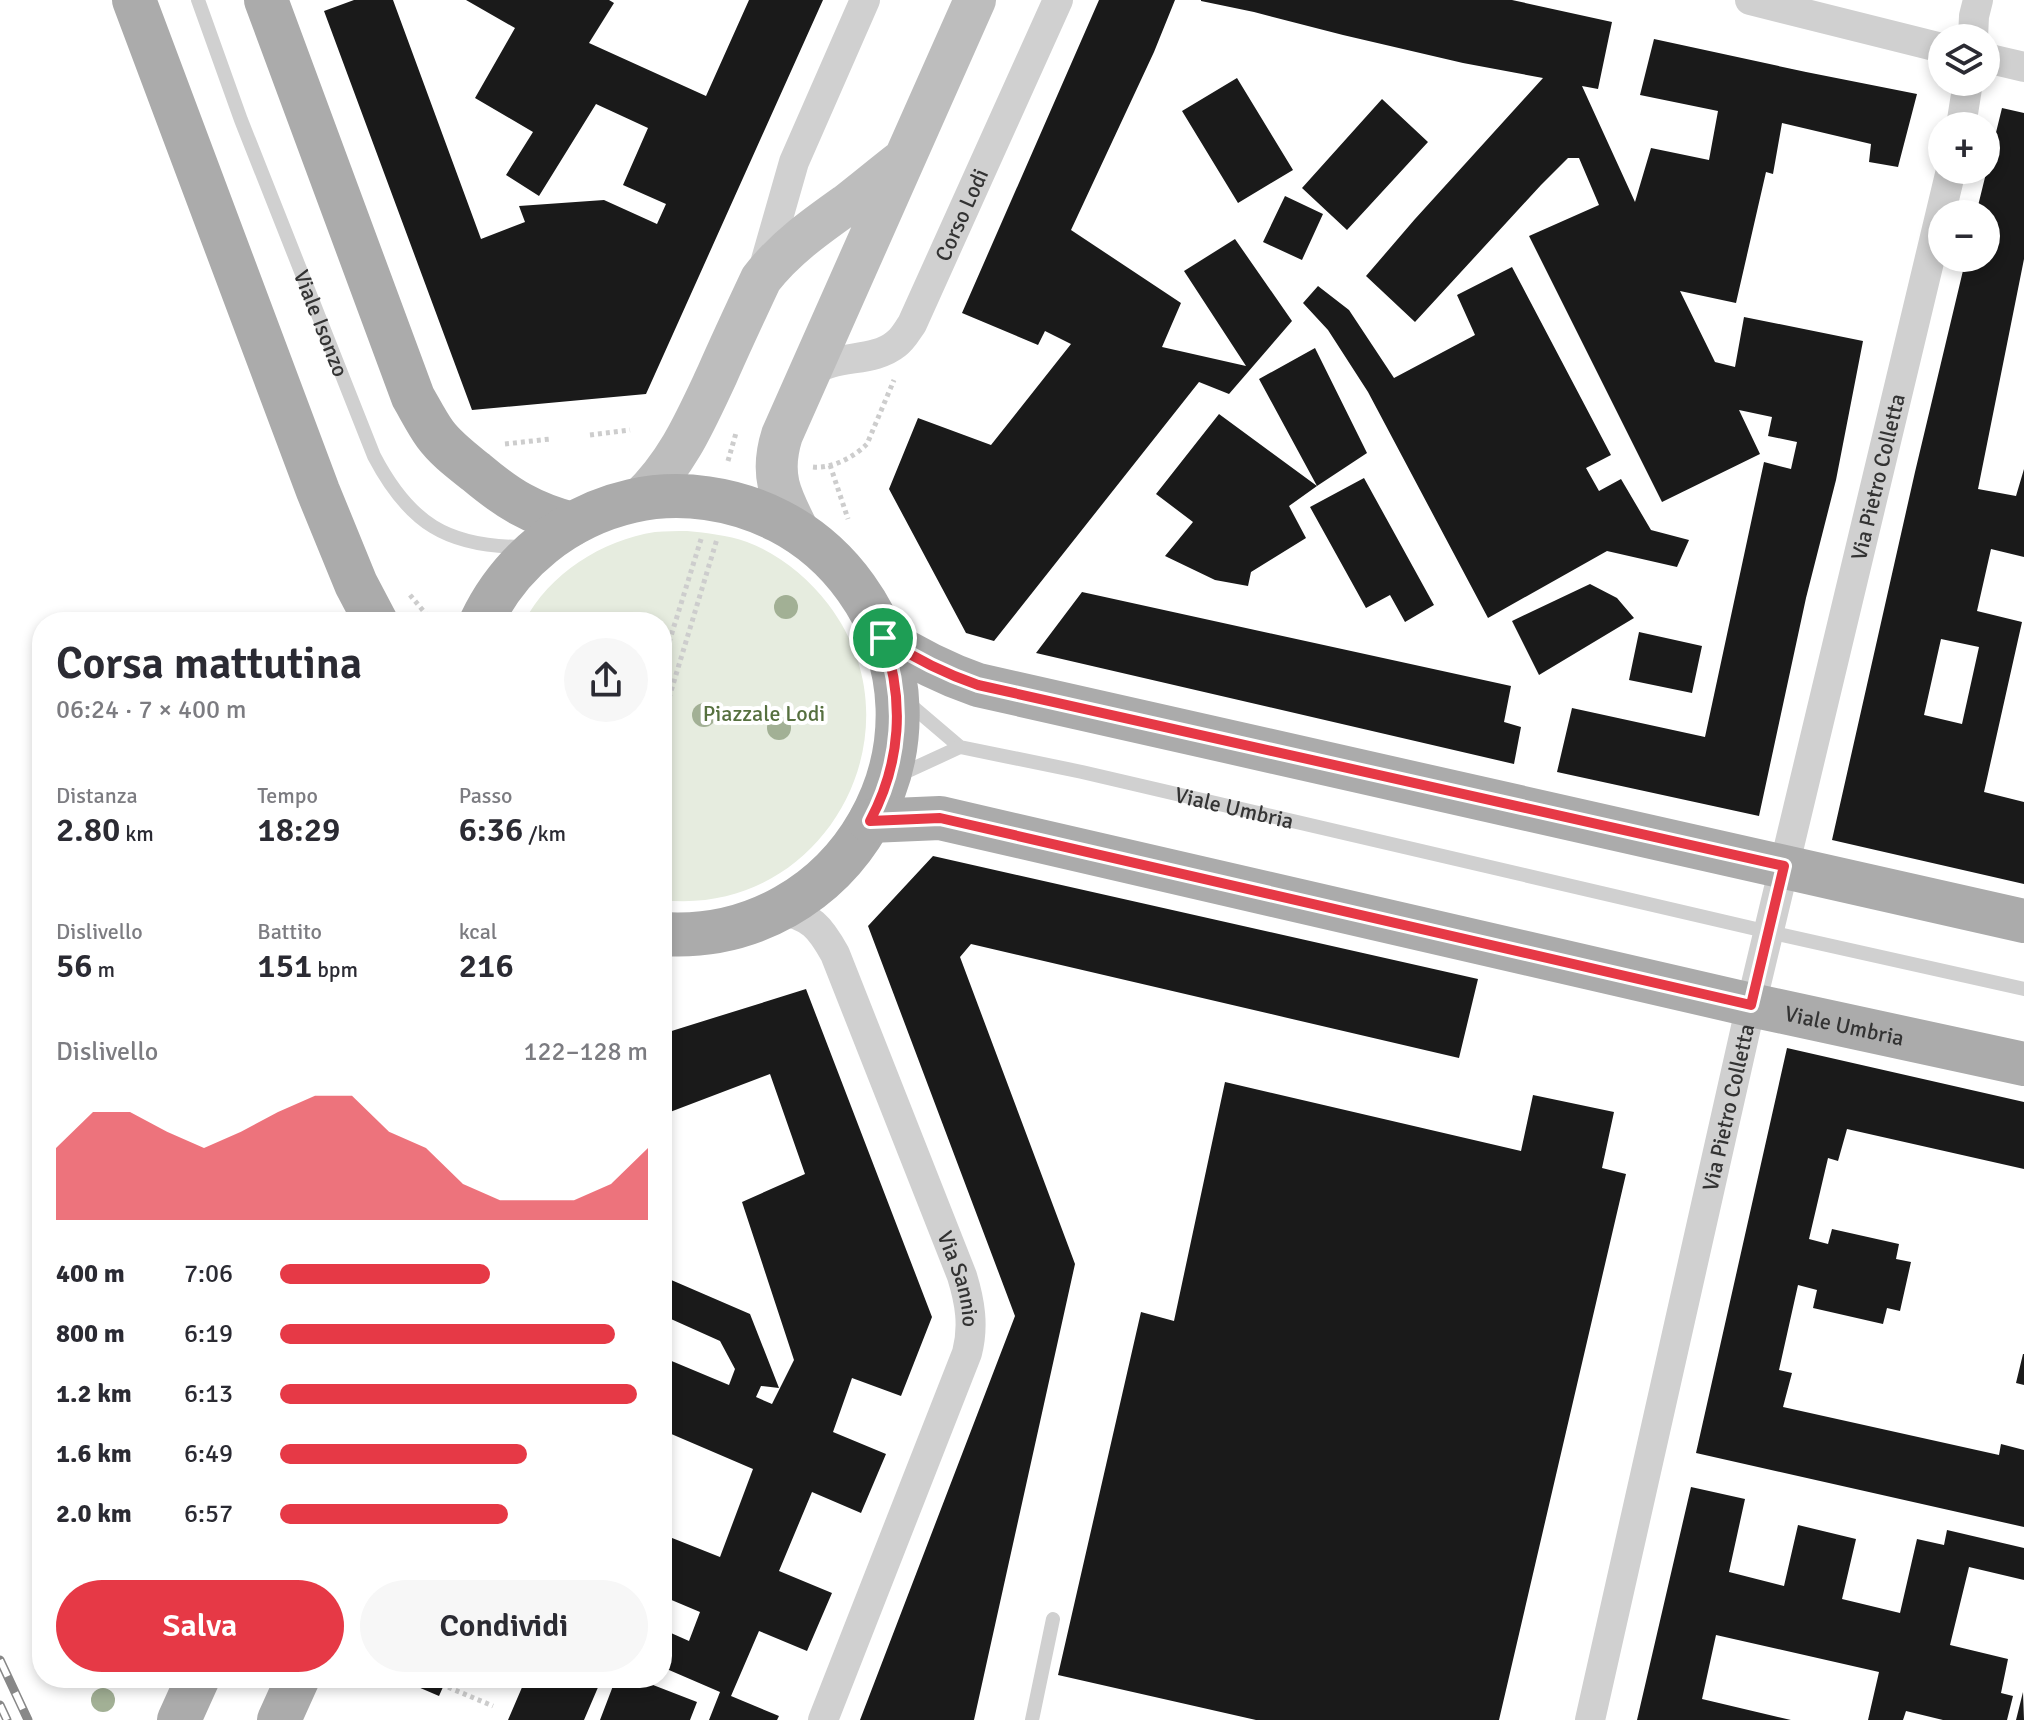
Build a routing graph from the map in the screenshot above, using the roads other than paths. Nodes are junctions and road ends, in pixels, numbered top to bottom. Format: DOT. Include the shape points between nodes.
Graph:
graph roads {
  1 [pos="134,0"];
  2 [pos="198,0"];
  3 [pos="266,0"];
  4 [pos="865,0"];
  5 [pos="975,0"];
  6 [pos="1058,0"];
  7 [pos="1750,0"];
  8 [pos="1978,0"];
  9 [pos="1822,8"];
  10 [pos="1974,24"];
  11 [pos="1928,43"];
  12 [pos="2000,61"];
  13 [pos="2024,67"];
  14 [pos="905,158"];
  15 [pos="1948,184"];
  16 [pos="761,279"];
  17 [pos="811,372"];
  18 [pos="639,500"];
  19 [pos="800,534"];
  20 [pos="556,535"];
  21 [pos="371,612"];
  22 [pos="487,612"];
  23 [pos="883,638"];
  24 [pos="896,692"];
  25 [pos="960,747"];
  26 [pos="888,780"];
  27 [pos="870,821"];
  28 [pos="1784,866"];
  29 [pos="780,910"];
  30 [pos="2024,921"];
  31 [pos="1769,932"];
  32 [pos="672,935"];
  33 [pos="2024,989"];
  34 [pos="1751,1005"];
  35 [pos="2024,1064"];
  36 [pos="1053,1619"];
  37 [pos="193,1688"];
  38 [pos="293,1688"];
  39 [pos="179,1720"];
  40 [pos="279,1720"];
  41 [pos="823,1720"];
  42 [pos="1032,1720"];
  43 [pos="1590,1720"];
  1 -- 21 [label="main road" via="318,491"];
  2 -- 20 [label="lane, Viale Isonzo" via="385,476 425,523 451,536 509,547"];
  3 -- 20 [label="main road" via="413,397 435,434 456,456 508,498 550,518"];
  4 -- 16 [label="street" via="794,162"];
  5 -- 14 [label="main road"];
  6 -- 17 [label="street, Corso Lodi" via="912,324 895,345"];
  7 -- 9 [label="street"];
  8 -- 10 [label="street"];
  9 -- 11 [label="street"];
  12 -- 13 [label="street"];
  14 -- 16 [label="main road" via="810,231"];
  14 -- 17 [label="main road"];
  15 -- 28 [label="street, Via Pietro Colletta"];
  16 -- 18 [label="main road" via="690,433 673,462"];
  17 -- 19 [label="main road" via="782,435 776,462 778,489"];
  18 -- 19 [label="main road" via="677,496 722,501 762,513"];
  18 -- 20 [label="main road" via="609,508"];
  19 -- 23 [label="main road" via="850,579"];
  20 -- 22 [label="main road" via="511,575"];
  23 -- 24 [label="main road"];
  23 -- 28 [label="main road" via="945,674 978,685"];
  24 -- 25 [label="lane, Viale Umbria"];
  24 -- 26 [label="main road" via="897,731"];
  25 -- 26 [label="lane"];
  25 -- 31 [label="lane, Viale Umbria"];
  26 -- 27 [label="main road"];
  27 -- 29 [label="main road" via="834,870"];
  27 -- 34 [label="main road, Viale Umbria" via="940,818"];
  28 -- 30 [label="main road"];
  28 -- 31 [label="street, Via Pietro Colletta"];
  29 -- 32 [label="main road" via="744,925"];
  29 -- 41 [label="street, Via Sannio" via="815,924 835,954 962,1276 971,1315 967,1353"];
  31 -- 33 [label="lane, Viale Umbria"];
  31 -- 34 [label="street, Via Pietro Colletta"];
  34 -- 35 [label="main road, Viale Umbria"];
  34 -- 43 [label="street, Via Pietro Colletta"];
  36 -- 42 [label="lane"];
  37 -- 39 [label="main road"];
  38 -- 40 [label="main road"];
}
